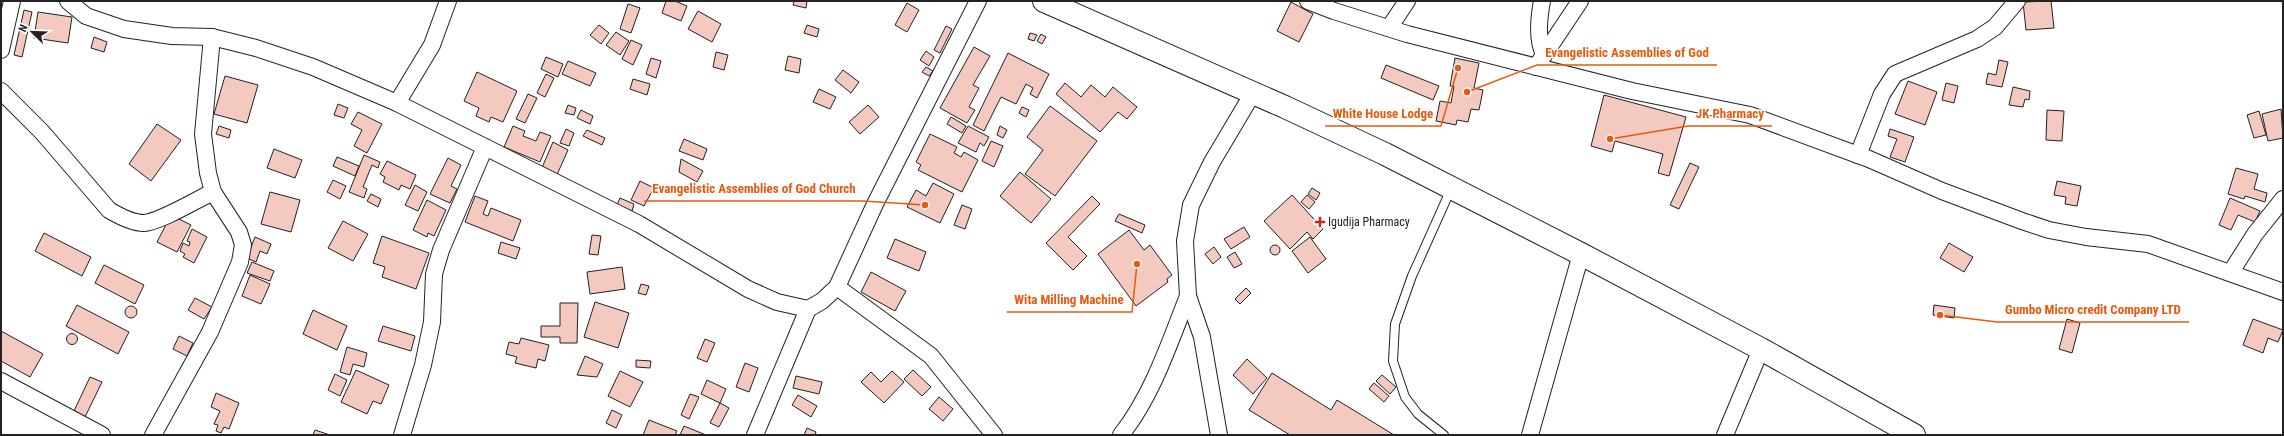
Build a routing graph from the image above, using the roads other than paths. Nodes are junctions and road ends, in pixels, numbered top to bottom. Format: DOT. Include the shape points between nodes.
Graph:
graph roads {
  1 [pos="12,1"];
  2 [pos="68,1"];
  3 [pos="448,1"];
  4 [pos="978,1"];
  5 [pos="1044,1"];
  6 [pos="1308,1"];
  7 [pos="1407,1"];
  8 [pos="1542,1"];
  9 [pos="1580,1"];
  10 [pos="2017,1"];
  11 [pos="1388,28"];
  12 [pos="212,38"];
  13 [pos="1,50"];
  14 [pos="1540,60"];
  15 [pos="1,91"];
  16 [pos="1253,93"];
  17 [pos="397,103"];
  18 [pos="485,147"];
  19 [pos="1858,155"];
  20 [pos="1452,188"];
  21 [pos="213,192"];
  22 [pos="2283,199"];
  23 [pos="1581,254"];
  24 [pos="2231,272"];
  25 [pos="837,287"];
  26 [pos="2283,292"];
  27 [pos="1188,296"];
  28 [pos="808,309"];
  29 [pos="1761,349"];
  30 [pos="1,381"];
  31 [pos="102,435"];
  32 [pos="153,435"];
  33 [pos="402,435"];
  34 [pos="755,435"];
  35 [pos="994,435"];
  36 [pos="1121,435"];
  37 [pos="1219,435"];
  38 [pos="1444,435"];
  39 [pos="1530,435"];
  40 [pos="1725,435"];
  41 [pos="1914,435"];
  1 -- 13 [label="street"];
  2 -- 12 [label="street" via="86,16 124,29 172,36"];
  3 -- 17 [label="street" via="432,45"];
  4 -- 25 [label="street" via="875,204"];
  5 -- 16 [label="main road"];
  6 -- 11 [label="street"];
  7 -- 11 [label="street"];
  8 -- 14 [label="street" via="1539,27"];
  9 -- 14 [label="street" via="1564,21"];
  10 -- 19 [label="street" via="1995,27 1977,39 1895,74 1882,94"];
  11 -- 14 [label="street"];
  12 -- 17 [label="street" via="256,48 313,67"];
  12 -- 21 [label="street" via="203,134"];
  14 -- 19 [label="street" via="1632,91 1750,116"];
  15 -- 21 [label="street" via="42,132 109,210 121,217 145,223 172,213"];
  16 -- 20 [label="main road"];
  16 -- 27 [label="street" via="1212,162 1191,205 1185,241"];
  17 -- 18 [label="street"];
  18 -- 28 [label="street" via="639,224 748,288 778,302"];
  18 -- 33 [label="street" via="440,250 434,274 432,322 423,365"];
  19 -- 24 [label="street" via="1942,191 2049,230 2148,244"];
  20 -- 23 [label="main road"];
  20 -- 38 [label="lane" via="1412,276 1394,324 1393,361 1405,397 1418,414"];
  21 -- 32 [label="street" via="239,232 243,245 240,262 210,332"];
  22 -- 24 [label="street" via="2255,234"];
  23 -- 29 [label="main road"];
  23 -- 39 [label="street"];
  24 -- 26 [label="street"];
  25 -- 28 [label="street" via="822,302"];
  25 -- 35 [label="street" via="931,356"];
  27 -- 36 [label="street" via="1149,394 1136,417"];
  27 -- 37 [label="street" via="1202,337"];
  28 -- 34 [label="street"];
  29 -- 40 [label="street"];
  29 -- 41 [label="main road"];
  30 -- 31 [label="street"];
}
